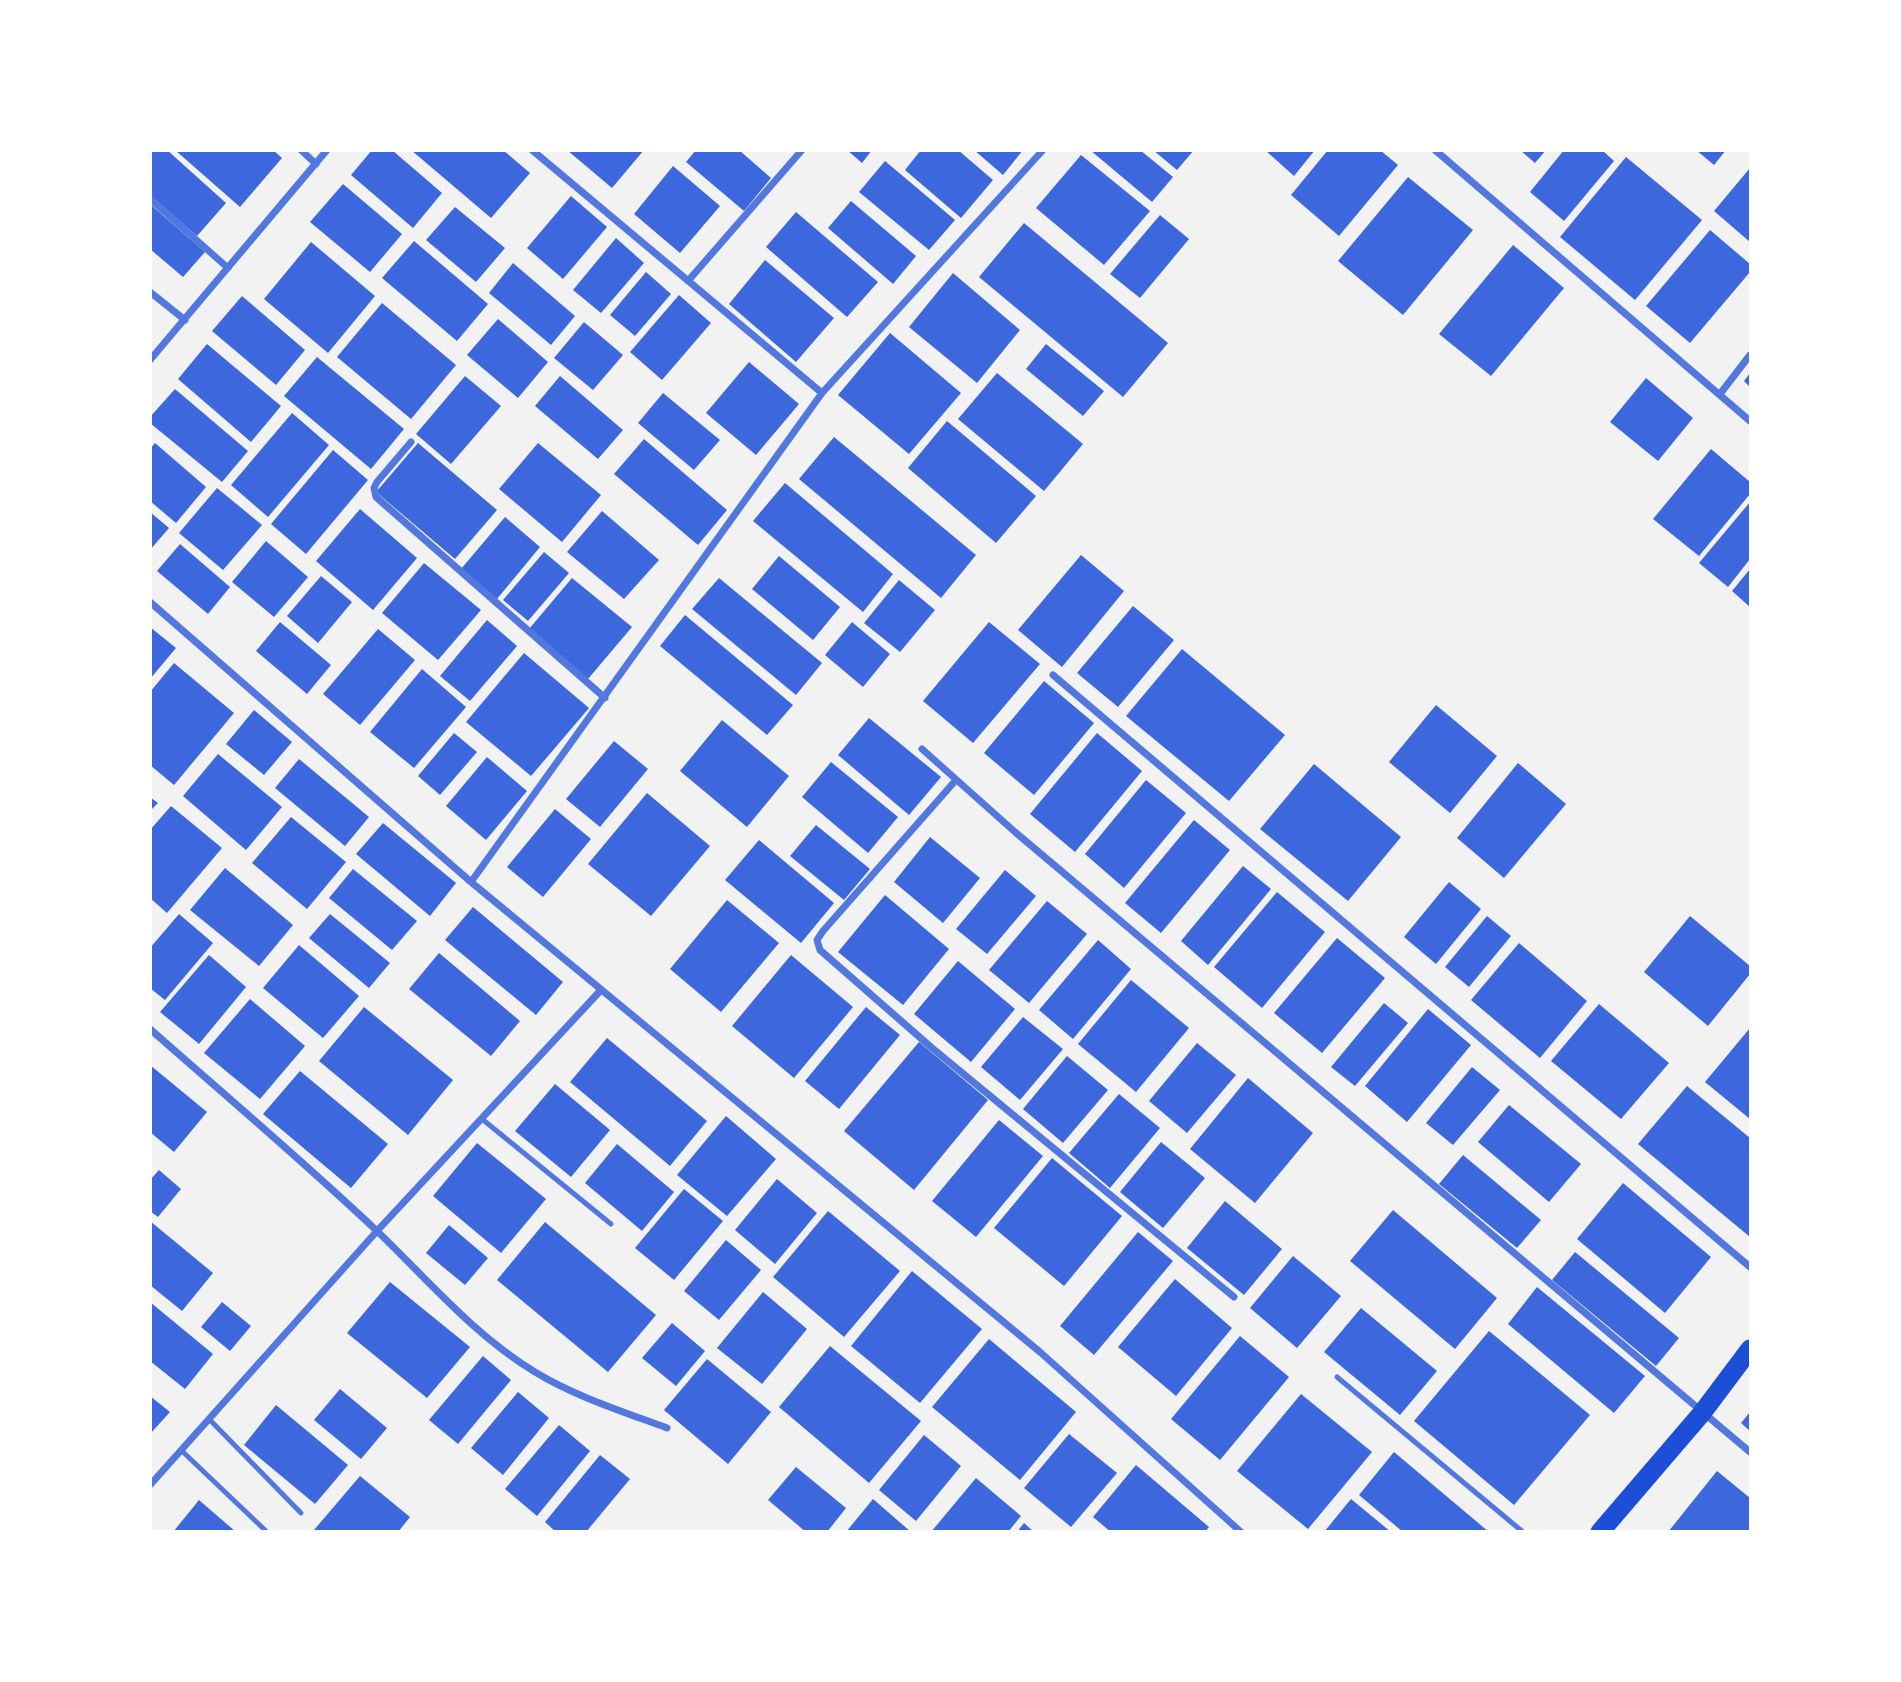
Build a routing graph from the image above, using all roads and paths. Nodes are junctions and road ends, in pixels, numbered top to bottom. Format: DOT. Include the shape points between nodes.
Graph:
graph roads {
  1 [pos="301,150"];
  2 [pos="327,150"];
  3 [pos="532,150"];
  4 [pos="803,150"];
  5 [pos="1043,150"];
  6 [pos="1435,150"];
  7 [pos="316,164"];
  8 [pos="150,200"];
  9 [pos="228,268"];
  10 [pos="688,281"];
  11 [pos="150,292"];
  12 [pos="185,320"];
  13 [pos="1751,355"];
  14 [pos="151,359"];
  15 [pos="822,393"];
  16 [pos="1720,394"];
  17 [pos="1751,421"];
  18 [pos="411,442"];
  19 [pos="150,602"];
  20 [pos="1053,675"];
  21 [pos="605,698"];
  22 [pos="922,749"];
  23 [pos="957,780"];
  24 [pos="471,882"];
  25 [pos="601,990"];
  26 [pos="150,1029"];
  27 [pos="482,1119"];
  28 [pos="611,1224"];
  29 [pos="377,1231"];
  30 [pos="1751,1267"];
  31 [pos="1234,1297"];
  32 [pos="1751,1349"];
  33 [pos="1337,1377"];
  34 [pos="1702,1413"];
  35 [pos="209,1419"];
  36 [pos="667,1428"];
  37 [pos="182,1451"];
  38 [pos="1751,1452"];
  39 [pos="150,1470"];
  40 [pos="158,1477"];
  41 [pos="150,1485"];
  42 [pos="301,1513"];
  43 [pos="267,1531"];
  44 [pos="1241,1531"];
  45 [pos="1523,1531"];
  46 [pos="1600,1531"];
  1 -- 7 [label="street"];
  2 -- 7 [label="street"];
  3 -- 10 [label="street"];
  4 -- 10 [label="street"];
  5 -- 15 [label="street"];
  6 -- 16 [label="street"];
  7 -- 9 [label="street"];
  8 -- 9 [label="street"];
  9 -- 12 [label="street"];
  10 -- 15 [label="street"];
  11 -- 12 [label="street"];
  12 -- 14 [label="street"];
  13 -- 16 [label="street"];
  15 -- 21 [label="street"];
  16 -- 17 [label="street"];
  18 -- 21 [label="street" via="377,482 376,497"];
  19 -- 24 [label="street"];
  20 -- 30 [label="street"];
  21 -- 24 [label="street"];
  22 -- 23 [label="street"];
  23 -- 31 [label="street" via="823,931 817,940 820,950"];
  23 -- 34 [label="street"];
  24 -- 25 [label="street"];
  25 -- 27 [label="street"];
  25 -- 44 [label="street" via="1040,1352"];
  26 -- 29 [label="street"];
  27 -- 28 [label="lane"];
  27 -- 29 [label="street"];
  29 -- 35 [label="street"];
  29 -- 36 [label="street" via="500,1349 538,1374"];
  32 -- 34 [label="highway"];
  33 -- 45 [label="lane"];
  34 -- 38 [label="street"];
  34 -- 46 [label="highway"];
  35 -- 37 [label="street"];
  35 -- 42 [label="lane"];
  37 -- 40 [label="street"];
  37 -- 43 [label="lane"];
  39 -- 40 [label="street"];
  40 -- 41 [label="street"];
}
